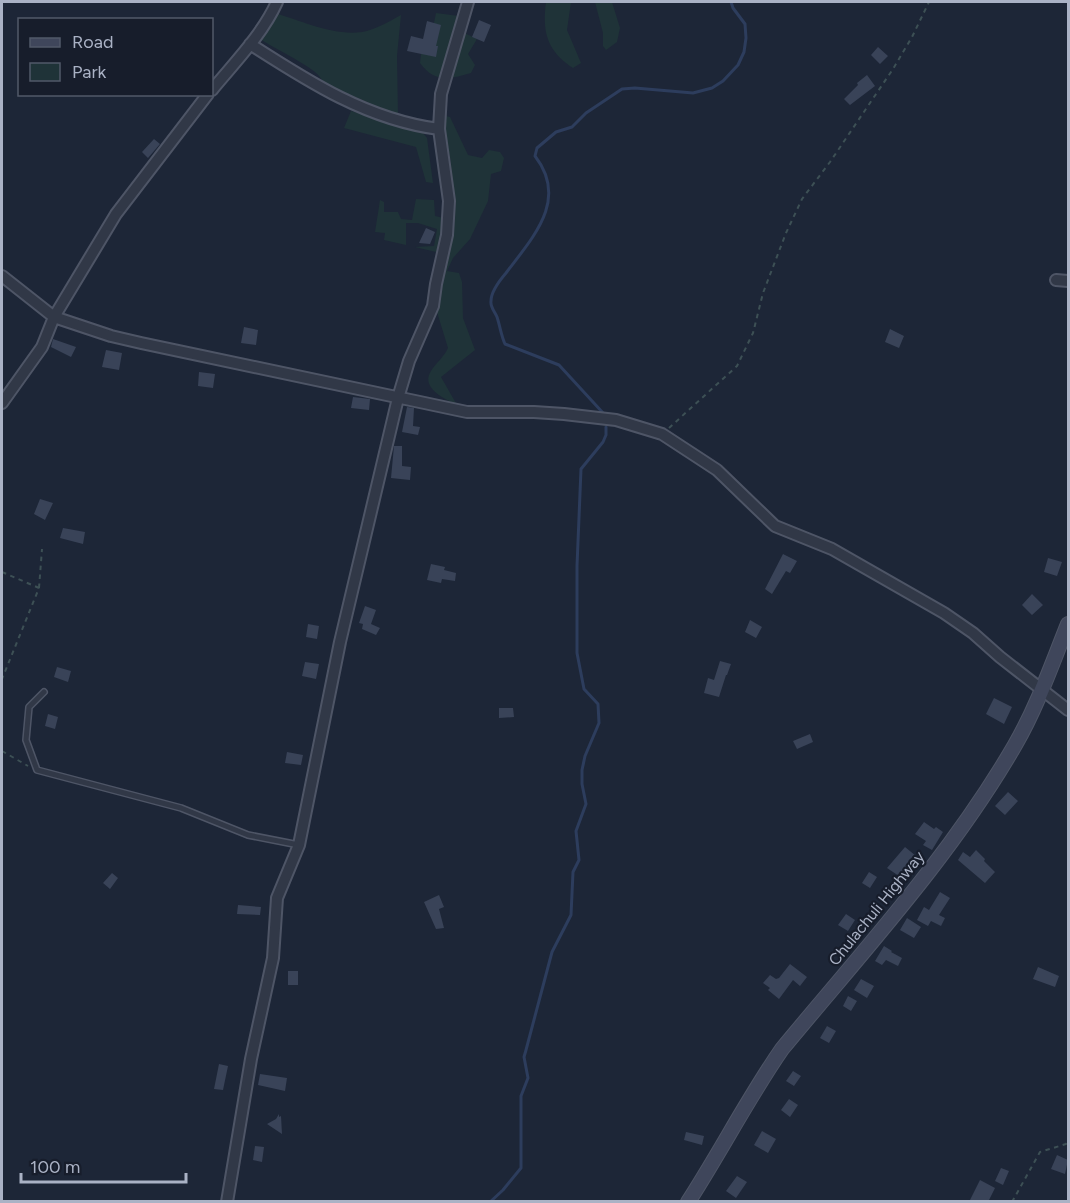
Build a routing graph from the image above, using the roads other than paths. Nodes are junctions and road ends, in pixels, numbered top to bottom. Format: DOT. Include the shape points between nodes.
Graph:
graph roads {
  1 [pos="277,2"];
  2 [pos="468,2"];
  3 [pos="250,44"];
  4 [pos="213,89"];
  5 [pos="206,96"];
  6 [pos="439,129"];
  7 [pos="2,276"];
  8 [pos="1056,280"];
  9 [pos="1068,281"];
  10 [pos="54,317"];
  11 [pos="398,398"];
  12 [pos="2,403"];
  13 [pos="1068,624"];
  14 [pos="1041,690"];
  15 [pos="44,692"];
  16 [pos="1068,710"];
  17 [pos="299,845"];
  18 [pos="228,1202"];
  19 [pos="688,1202"];
  1 -- 3 [label="street"];
  2 -- 6 [label="street" via="441,94"];
  3 -- 4 [label="street"];
  3 -- 6 [label="street" via="351,105"];
  5 -- 10 [label="street" via="116,213"];
  6 -- 11 [label="street" via="449,201 447,235 433,306"];
  7 -- 10 [label="street"];
  8 -- 9 [label="street"];
  10 -- 11 [label="street" via="111,336"];
  10 -- 12 [label="street" via="42,347"];
  11 -- 14 [label="street" via="467,412 534,412 616,420 662,434 717,470 775,525 832,549 944,613"];
  11 -- 17 [label="street" via="340,642"];
  13 -- 14 [label="street, Chulachuli Highway"];
  14 -- 16 [label="street"];
  14 -- 19 [label="street, Chulachuli Highway" via="1016,744 950,844 782,1049"];
  15 -- 17 [label="lane" via="29,707 26,740 37,770 181,808 248,835"];
  17 -- 18 [label="street" via="277,898 273,958 251,1059"];
}
